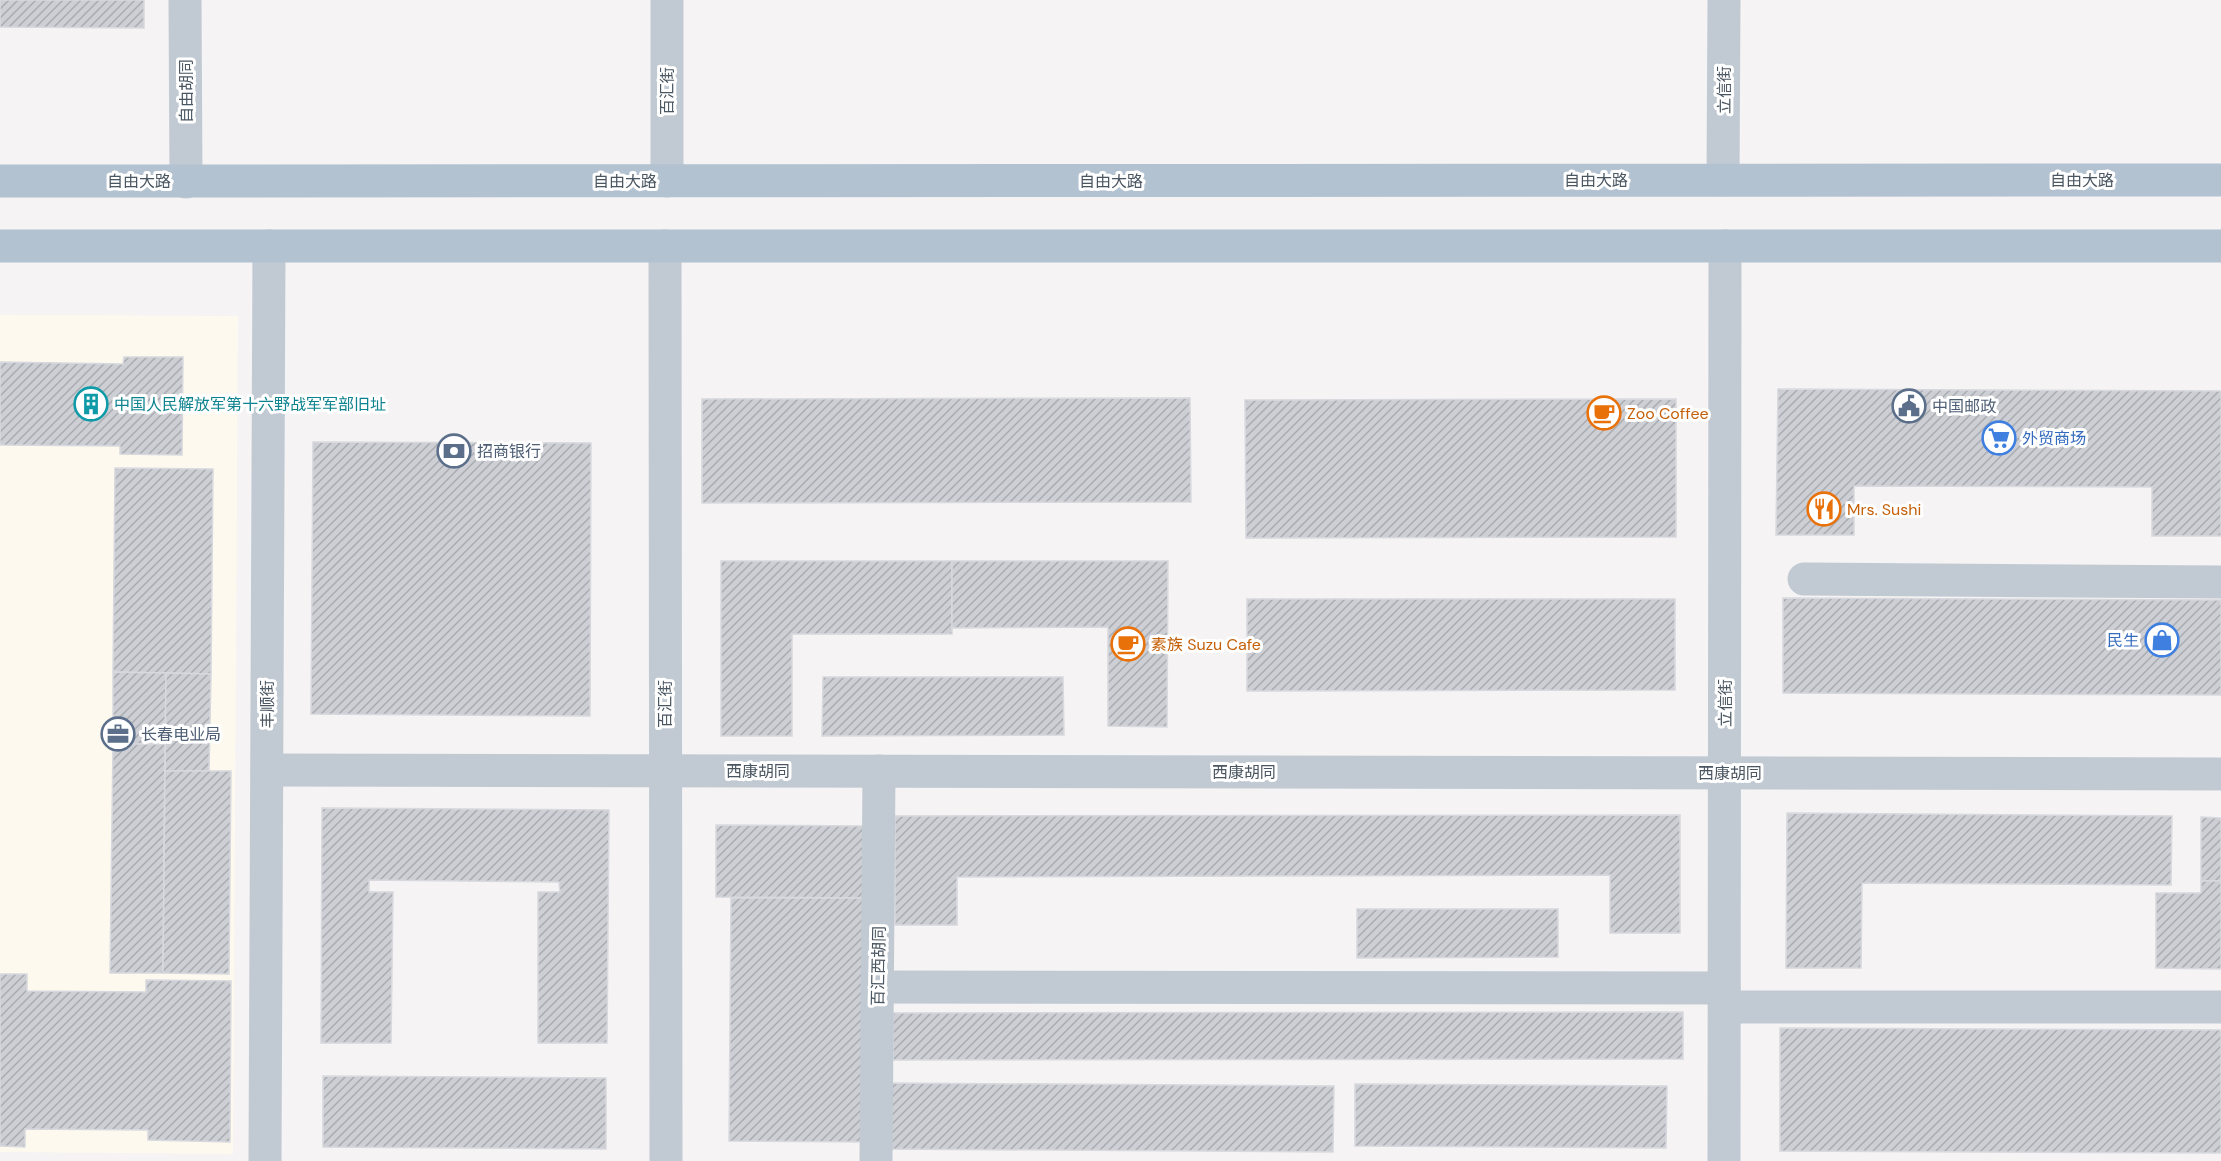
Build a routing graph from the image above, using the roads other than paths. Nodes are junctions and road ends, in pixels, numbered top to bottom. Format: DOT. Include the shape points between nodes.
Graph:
graph roads {
  1 [pos="185,0"];
  2 [pos="667,0"];
  3 [pos="1724,0"];
  4 [pos="1723,180"];
  5 [pos="2221,180"];
  6 [pos="667,181"];
  7 [pos="0,182"];
  8 [pos="186,182"];
  9 [pos="0,246"];
  10 [pos="269,246"];
  11 [pos="665,246"];
  12 [pos="1725,246"];
  13 [pos="2221,246"];
  14 [pos="1804,579"];
  15 [pos="2221,582"];
  16 [pos="267,770"];
  17 [pos="665,771"];
  18 [pos="879,771"];
  19 [pos="1725,773"];
  20 [pos="2221,774"];
  21 [pos="878,987"];
  22 [pos="1725,998"];
  23 [pos="2221,1007"];
  24 [pos="265,1161"];
  25 [pos="666,1161"];
  26 [pos="876,1161"];
  27 [pos="1724,1161"];
  1 -- 8 [label="street, 自由胡同"];
  2 -- 6 [label="street, 百汇街"];
  3 -- 4 [label="street, 立信街"];
  4 -- 5 [label="main road, 自由大路"];
  4 -- 6 [label="main road, 自由大路"];
  6 -- 8 [label="main road, 自由大路"];
  7 -- 8 [label="main road, 自由大路"];
  9 -- 10 [label="main road"];
  10 -- 11 [label="main road"];
  10 -- 16 [label="street, 丰顺街"];
  11 -- 12 [label="main road"];
  11 -- 17 [label="street, 百汇街"];
  12 -- 13 [label="main road"];
  12 -- 19 [label="street, 立信街"];
  14 -- 15 [label="street"];
  16 -- 17 [label="street, 西康胡同"];
  16 -- 24 [label="street, 丰顺街"];
  17 -- 18 [label="street, 西康胡同"];
  17 -- 25 [label="street, 百汇街"];
  18 -- 19 [label="street, 西康胡同"];
  18 -- 21 [label="street, 百汇西胡同"];
  19 -- 20 [label="street, 西康胡同"];
  19 -- 22 [label="street, 立信街"];
  21 -- 22 [label="street"];
  21 -- 26 [label="street, 百汇西胡同"];
  22 -- 23 [label="street"];
  22 -- 27 [label="street, 立信街"];
}
